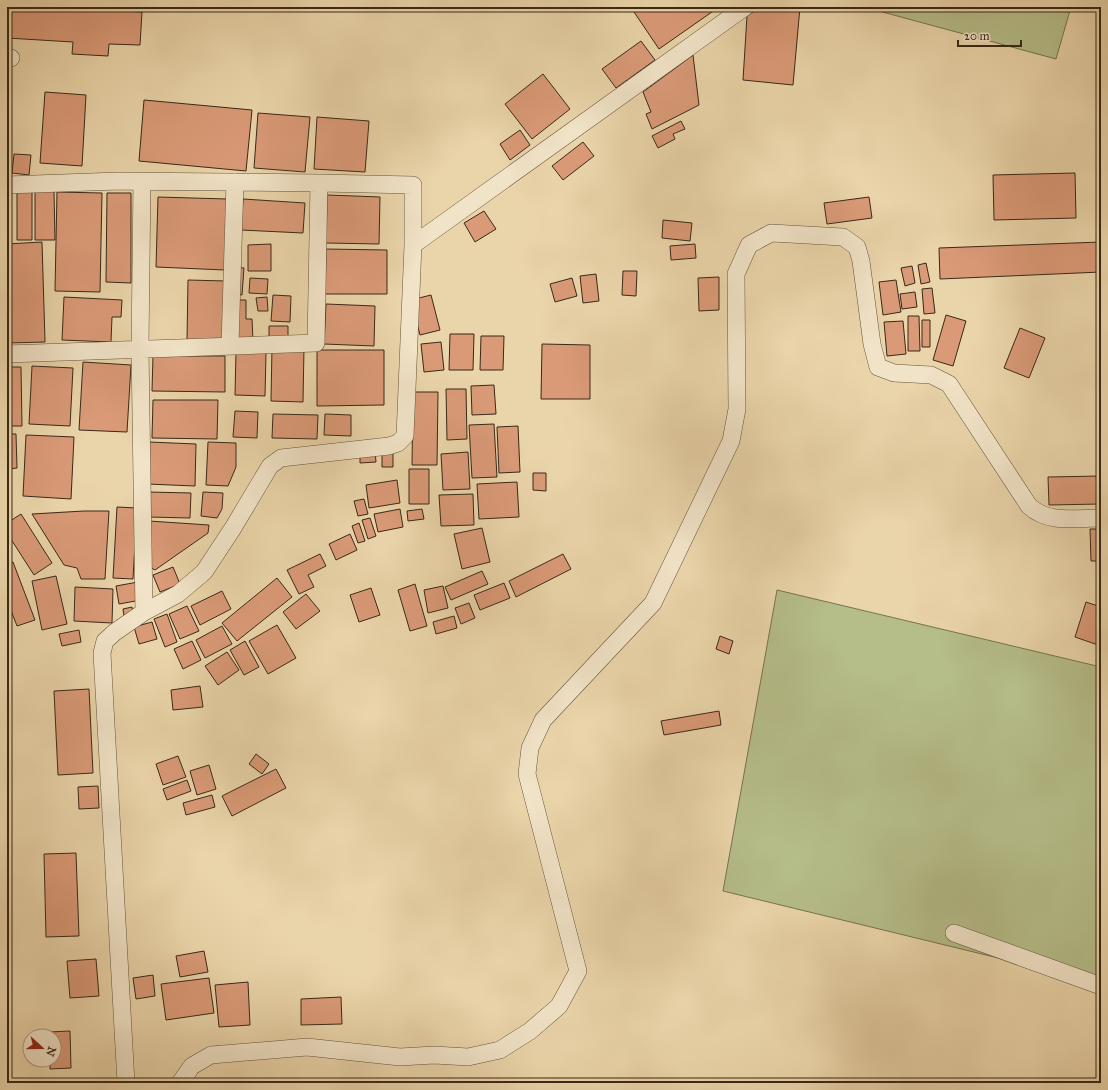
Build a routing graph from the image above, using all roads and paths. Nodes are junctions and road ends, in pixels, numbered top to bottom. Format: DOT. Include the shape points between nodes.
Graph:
graph roads {
  1 [pos="745,7"];
  2 [pos="142,181"];
  3 [pos="234,182"];
  4 [pos="318,183"];
  5 [pos="7,185"];
  6 [pos="413,245"];
  7 [pos="230,345"];
  8 [pos="140,348"];
  9 [pos="7,354"];
  10 [pos="1101,518"];
  11 [pos="144,612"];
  12 [pos="954,932"];
  13 [pos="1101,986"];
  14 [pos="126,1083"];
  15 [pos="180,1083"];
  1 -- 6 [label="street"];
  2 -- 3 [label="street"];
  2 -- 5 [label="street"];
  2 -- 8 [label="street"];
  3 -- 4 [label="street"];
  3 -- 7 [label="street"];
  4 -- 6 [label="street" via="413,186"];
  4 -- 7 [label="street" via="316,342"];
  6 -- 11 [label="street" via="405,436 398,443 389,446 281,458 270,466 234,528 204,572 178,594"];
  7 -- 8 [label="street"];
  8 -- 9 [label="street"];
  8 -- 11 [label="street"];
  10 -- 15 [label="street" via="1050,518 1037,514 1029,506 949,384 932,375 894,373 878,367 857,247 843,238 770,232 749,245 736,274 737,409 731,441 654,603 543,720 530,748 527,774 578,971 559,1006 530,1031 500,1050 468,1057 400,1057 307,1047 210,1055 192,1066"];
  11 -- 14 [label="street" via="110,636 105,641 102,653"];
  12 -- 13 [label="street"];
}
